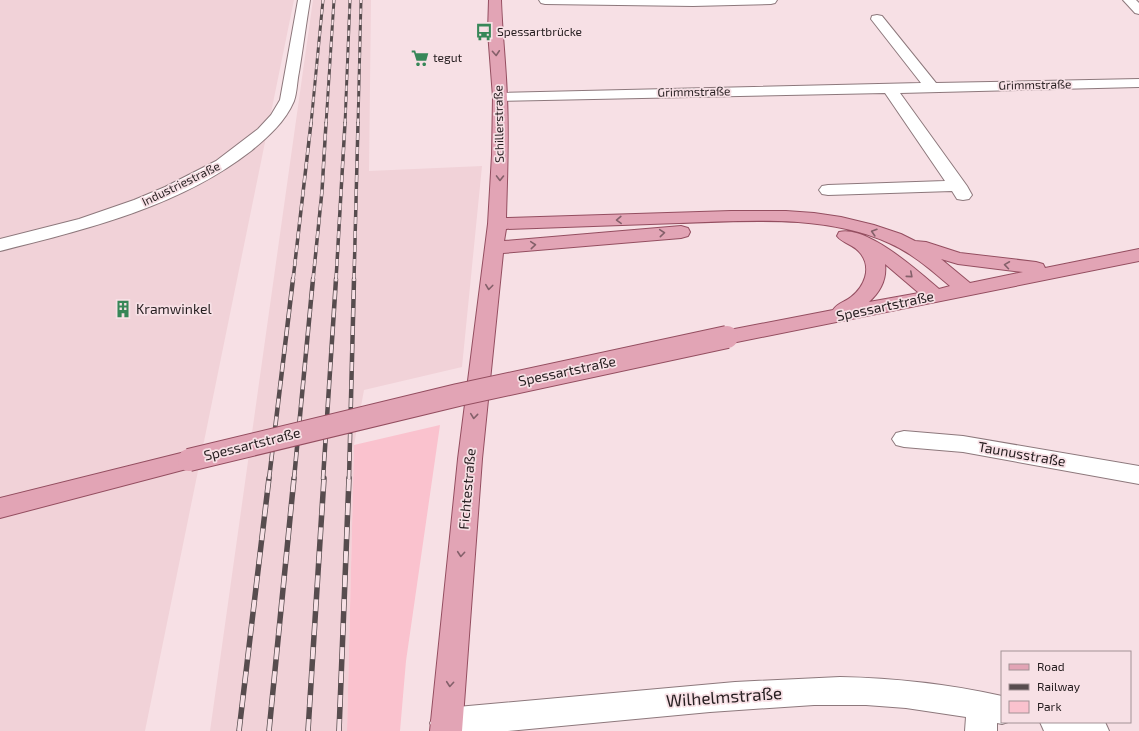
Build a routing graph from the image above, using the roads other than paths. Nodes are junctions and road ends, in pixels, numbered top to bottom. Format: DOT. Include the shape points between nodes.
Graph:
graph roads {
  1 [pos="304,0"];
  2 [pos="495,0"];
  3 [pos="545,0"];
  4 [pos="771,0"];
  5 [pos="1129,0"];
  6 [pos="1139,10"];
  7 [pos="877,19"];
  8 [pos="1139,83"];
  9 [pos="931,86"];
  10 [pos="889,88"];
  11 [pos="500,97"];
  12 [pos="828,190"];
  13 [pos="496,236"];
  14 [pos="896,238"];
  15 [pos="855,239"];
  16 [pos="0,244"];
  17 [pos="1139,255"];
  18 [pos="1060,271"];
  19 [pos="966,289"];
  20 [pos="934,296"];
  21 [pos="831,317"];
  22 [pos="904,439"];
  23 [pos="1139,475"];
  24 [pos="0,508"];
  25 [pos="989,715"];
  26 [pos="1060,723"];
  27 [pos="446,727"];
  28 [pos="1093,731"];
  1 -- 16 [label="street, Industriestraße" via="287,100 278,117 264,132 222,165 171,191 85,223"];
  2 -- 11 [label="main road, Schillerstraße, one-way"];
  3 -- 4 [label="street"];
  5 -- 6 [label="street"];
  7 -- 9 [label="street"];
  8 -- 9 [label="street, Grimmstraße"];
  9 -- 10 [label="street, Grimmstraße"];
  10 -- 11 [label="street, Grimmstraße"];
  10 -- 12 [label="street" via="960,191"];
  11 -- 13 [label="main road, Schillerstraße, one-way"];
  14 -- 13 [label="main road, one-way" via="819,219 784,217"];
  13 -- 15 [label="main road, one-way" via="770,226 818,229"];
  13 -- 27 [label="main road, Fichtestraße, one-way" via="470,460"];
  18 -- 14 [label="main road, one-way" via="958,258"];
  14 -- 19 [label="main road" via="928,258"];
  15 -- 20 [label="main road, one-way" via="868,244 900,266"];
  15 -- 21 [label="main road" via="863,244 875,259 876,276 872,288 859,301"];
  17 -- 18 [label="main road, Spessartstraße"];
  18 -- 19 [label="main road, Spessartstraße"];
  19 -- 20 [label="main road, Spessartstraße"];
  20 -- 21 [label="main road, Spessartstraße"];
  21 -- 24 [label="main road, Spessartstraße, bridge" via="437,399"];
  22 -- 23 [label="street, Taunusstraße" via="964,444"];
  25 -- 27 [label="street, Wilhelmstraße" via="893,693 851,691 725,696 619,705"];
  26 -- 28 [label="street"];
}
